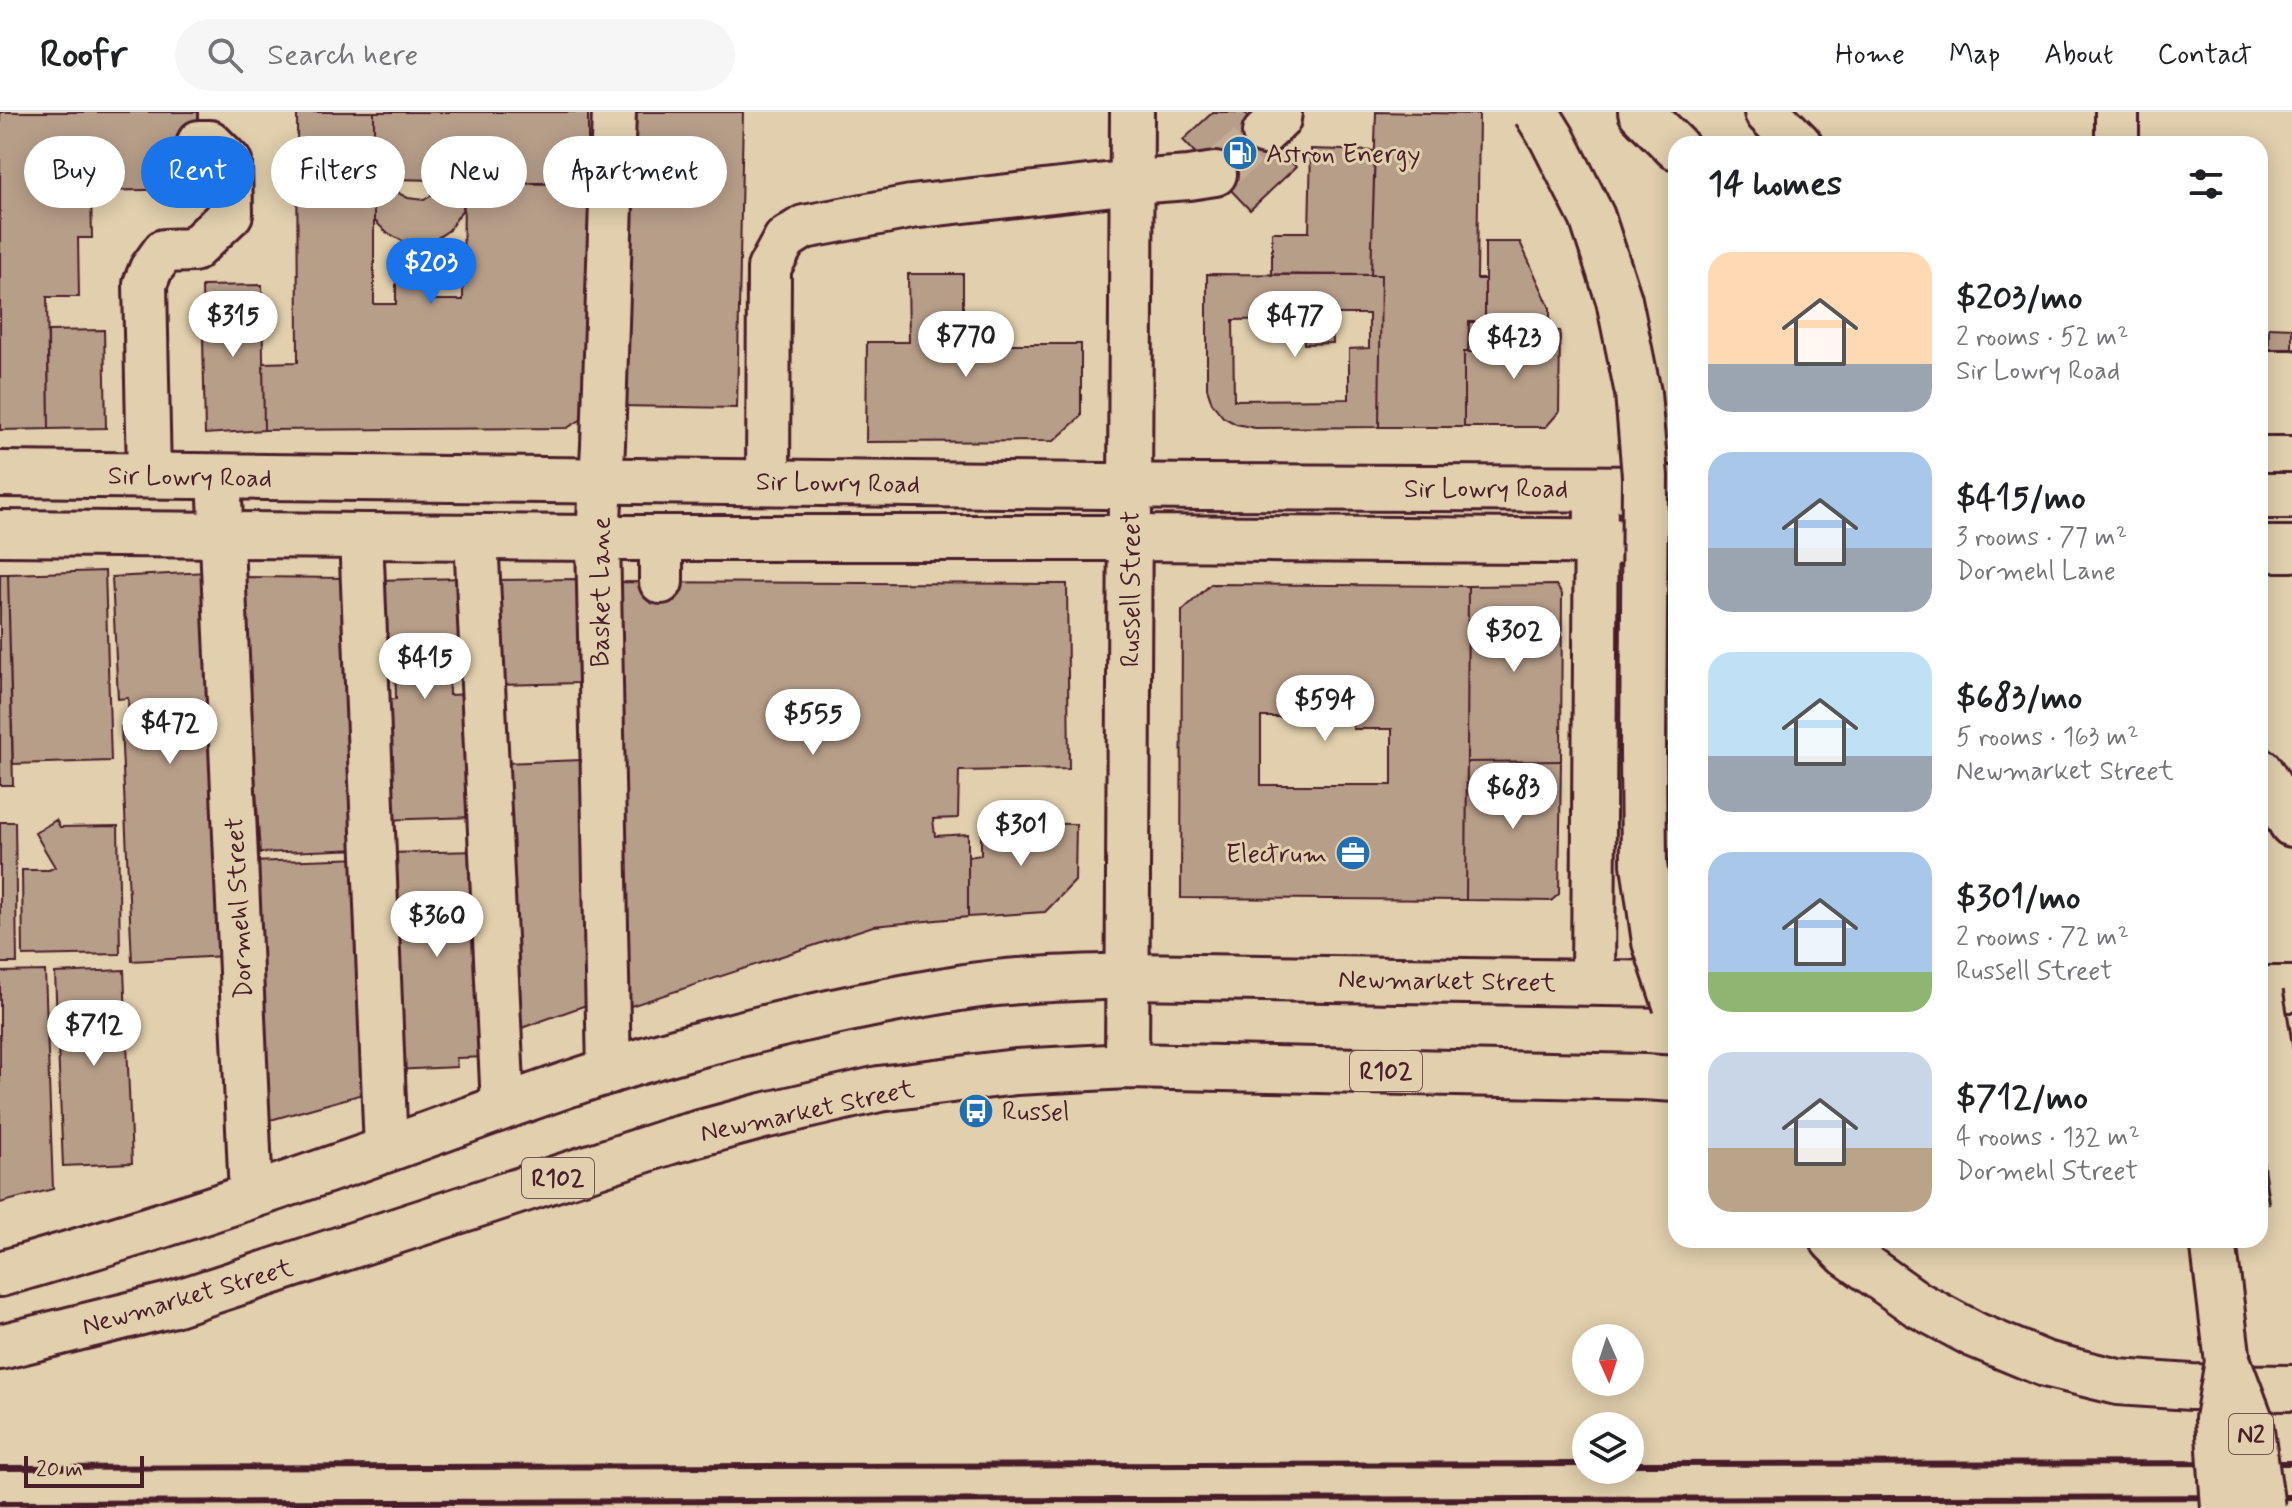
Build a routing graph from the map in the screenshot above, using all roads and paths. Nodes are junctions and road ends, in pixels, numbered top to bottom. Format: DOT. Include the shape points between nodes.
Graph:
graph roads {
  1 [pos="614,112"];
  2 [pos="1132,112"];
  3 [pos="1536,112"];
  4 [pos="1641,112"];
  5 [pos="1767,112"];
  6 [pos="2117,112"];
  7 [pos="1791,136"];
  8 [pos="2117,136"];
  9 [pos="1668,139"];
  10 [pos="1215,174"];
  11 [pos="1132,182"];
  12 [pos="231,208"];
  13 [pos="2268,372"];
  14 [pos="2292,372"];
  15 [pos="2268,413"];
  16 [pos="2292,413"];
  17 [pos="0,474"];
  18 [pos="149,476"];
  19 [pos="219,476"];
  20 [pos="602,480"];
  21 [pos="768,482"];
  22 [pos="1130,485"];
  23 [pos="1596,489"];
  24 [pos="1668,489"];
  25 [pos="2268,496"];
  26 [pos="2292,496"];
  27 [pos="0,533"];
  28 [pos="221,535"];
  29 [pos="361,536"];
  30 [pos="476,537"];
  31 [pos="598,538"];
  32 [pos="661,538"];
  33 [pos="1129,538"];
  34 [pos="1596,541"];
  35 [pos="1668,542"];
  36 [pos="2268,549"];
  37 [pos="2292,549"];
  38 [pos="661,582"];
  39 [pos="2268,784"];
  40 [pos="2292,824"];
  41 [pos="1128,976"];
  42 [pos="1668,981"];
  43 [pos="1593,983"];
  44 [pos="1668,984"];
  45 [pos="2292,989"];
  46 [pos="2268,991"];
  47 [pos="2268,1040"];
  48 [pos="1127,1066"];
  49 [pos="609,1072"];
  50 [pos="1660,1078"];
  51 [pos="503,1106"];
  52 [pos="2268,1138"];
  53 [pos="2292,1142"];
  54 [pos="386,1150"];
  55 [pos="251,1196"];
  56 [pos="2292,1201"];
  57 [pos="1841,1248"];
  58 [pos="2214,1248"];
  59 [pos="0,1274"];
  60 [pos="0,1347"];
  61 [pos="2228,1362"];
  62 [pos="2292,1388"];
  63 [pos="2224,1508"];
  64 [pos="2262,1508"];
  1 -- 20 [label="street, Basket Lane"];
  2 -- 11 [label="street, Russell Street"];
  3 -- 42 [label="main road, bridge" via="1592,217 1619,300 1638,393 1645,476 1644,864 1655,942"];
  4 -- 9 [label="main road"];
  5 -- 7 [label="main road"];
  6 -- 8 [label="street"];
  10 -- 11 [label="street"];
  11 -- 21 [label="street" via="911,207 804,227 785,239 769,268"];
  11 -- 22 [label="street, Russell Street"];
  12 -- 18 [label="street" via="231,214 193,250 164,251 145,284"];
  13 -- 14 [label="street"];
  15 -- 16 [label="street"];
  17 -- 18 [label="main road, Sir Lowry Road"];
  18 -- 19 [label="main road, Sir Lowry Road"];
  19 -- 20 [label="main road, Sir Lowry Road"];
  19 -- 28 [label="street, Dormehl Street"];
  20 -- 21 [label="main road, Sir Lowry Road"];
  20 -- 31 [label="street, Basket Lane"];
  21 -- 22 [label="main road, Sir Lowry Road"];
  22 -- 23 [label="main road, Sir Lowry Road"];
  22 -- 33 [label="street, Russell Street"];
  23 -- 24 [label="main road, Sir Lowry Road"];
  23 -- 34 [label="street"];
  25 -- 26 [label="main road"];
  27 -- 28 [label="main road, Sir Lowry Road"];
  28 -- 29 [label="main road, Sir Lowry Road"];
  28 -- 55 [label="street, Dormehl Street"];
  29 -- 30 [label="main road, Sir Lowry Road"];
  29 -- 54 [label="street"];
  30 -- 31 [label="main road, Sir Lowry Road"];
  30 -- 51 [label="street"];
  31 -- 32 [label="main road, Sir Lowry Road"];
  31 -- 49 [label="street, Basket Lane"];
  32 -- 33 [label="main road, Sir Lowry Road"];
  32 -- 38 [label="street"];
  33 -- 34 [label="main road, Sir Lowry Road"];
  33 -- 41 [label="street, Russell Street"];
  34 -- 35 [label="main road, Sir Lowry Road"];
  34 -- 43 [label="street"];
  36 -- 37 [label="main road"];
  39 -- 40 [label="main road"];
  41 -- 43 [label="main road, Newmarket Street"];
  41 -- 48 [label="street, Russell Street"];
  41 -- 49 [label="main road, Newmarket Street" via="962,987 704,1043"];
  43 -- 44 [label="main road, Newmarket Street"];
  45 -- 46 [label="main road"];
  47 -- 56 [label="main road, bridge"];
  48 -- 50 [label="main road, Newmarket Street / R102"];
  48 -- 60 [label="main road, Newmarket Street / R102" via="1016,1072 879,1089 763,1116 671,1141 170,1305"];
  49 -- 51 [label="main road, Newmarket Street"];
  51 -- 54 [label="main road, Newmarket Street"];
  52 -- 53 [label="main road"];
  54 -- 55 [label="main road, Newmarket Street"];
  55 -- 59 [label="main road, Newmarket Street"];
  57 -- 62 [label="main road" via="1917,1304 2045,1364 2118,1382"];
  58 -- 61 [label="main road, N2"];
  61 -- 63 [label="main road, bridge" via="2218,1419"];
  61 -- 64 [label="main road, N2, bridge" via="2249,1417"];
}
